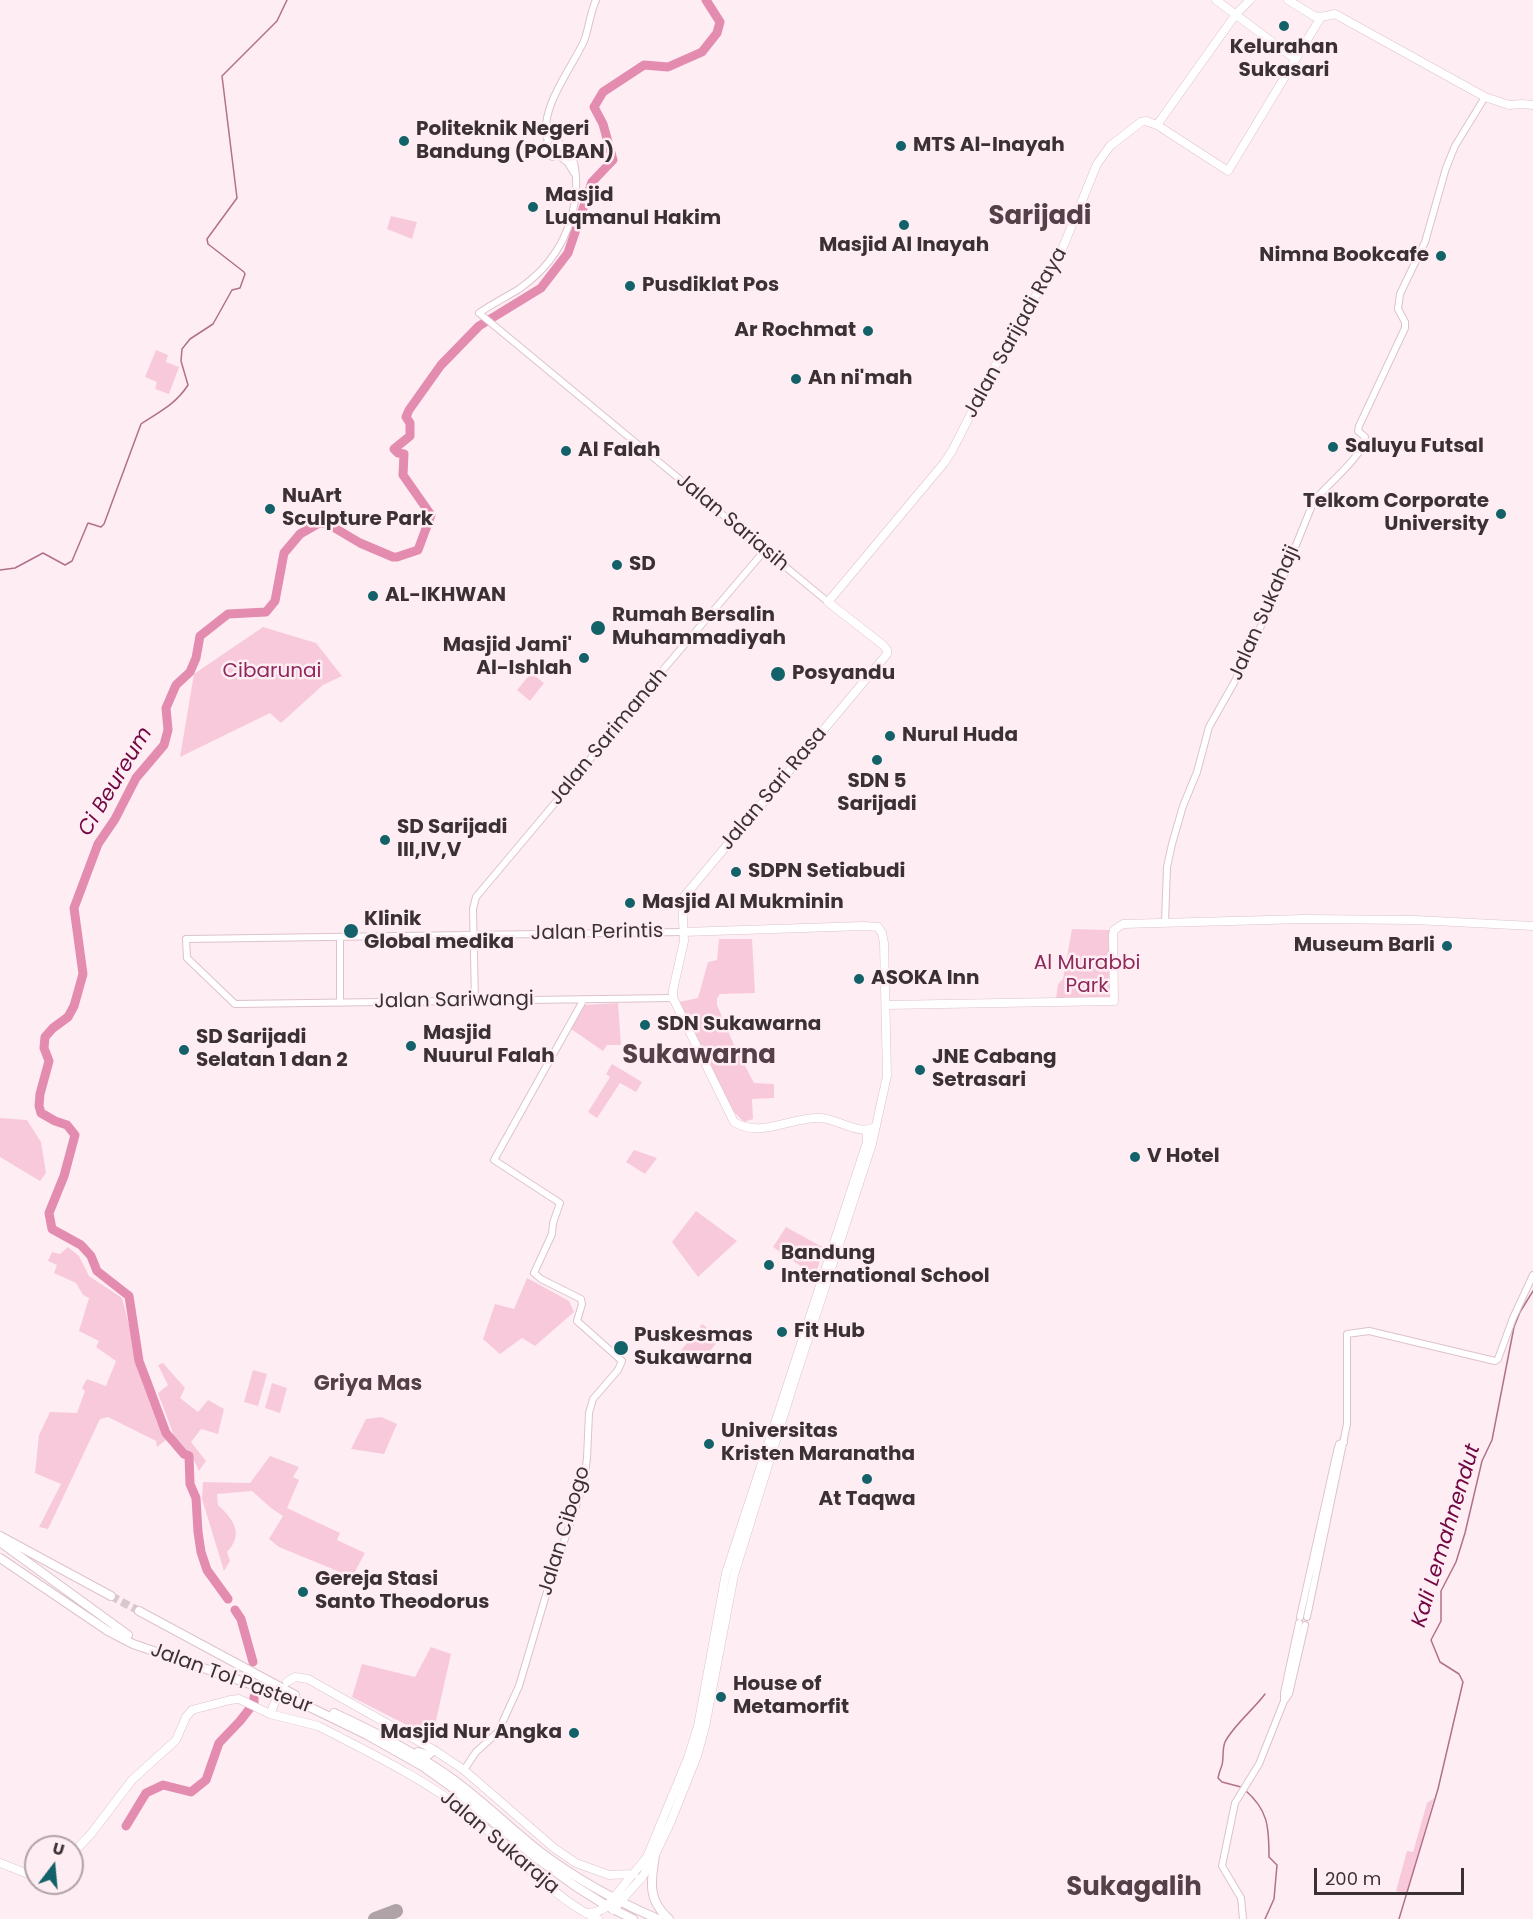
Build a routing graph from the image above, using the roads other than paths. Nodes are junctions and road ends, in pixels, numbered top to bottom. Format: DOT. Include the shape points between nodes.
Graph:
graph roads {
  1 [pos="596,0"];
  2 [pos="1216,0"];
  3 [pos="1250,0"];
  4 [pos="1288,0"];
  5 [pos="1236,14"];
  6 [pos="1317,19"];
  7 [pos="1295,59"];
  8 [pos="1485,97"];
  9 [pos="1533,105"];
  10 [pos="1157,125"];
  11 [pos="551,140"];
  12 [pos="562,147"];
  13 [pos="558,155"];
  14 [pos="575,173"];
  15 [pos="765,550"];
  16 [pos="828,602"];
  17 [pos="887,654"];
  18 [pos="1165,922"];
  19 [pos="1533,926"];
  20 [pos="683,932"];
  21 [pos="474,934"];
  22 [pos="340,937"];
  23 [pos="673,998"];
  24 [pos="584,999"];
  25 [pos="476,1001"];
  26 [pos="340,1003"];
  27 [pos="235,1004"];
  28 [pos="886,1005"];
  29 [pos="875,1126"];
  30 [pos="864,1130"];
  31 [pos="1533,1275"];
  32 [pos="0,1536"];
  33 [pos="0,1542"];
  34 [pos="0,1558"];
  35 [pos="111,1596"];
  36 [pos="139,1611"];
  37 [pos="288,1683"];
  38 [pos="292,1693"];
  39 [pos="384,1738"];
  40 [pos="434,1750"];
  41 [pos="464,1770"];
  42 [pos="492,1820"];
  43 [pos="491,1832"];
  44 [pos="506,1832"];
  45 [pos="84,1841"];
  46 [pos="655,1856"];
  47 [pos="0,1863"];
  48 [pos="24,1872"];
  49 [pos="636,1873"];
  50 [pos="609,1875"];
  51 [pos="617,1897"];
  52 [pos="610,1908"];
  53 [pos="586,1913"];
  54 [pos="598,1919"];
  55 [pos="633,1919"];
  56 [pos="658,1919"];
  57 [pos="669,1919"];
  58 [pos="1243,1919"];
  1 -- 11 [label="street" via="585,39 556,94 546,123"];
  2 -- 5 [label="main road"];
  3 -- 5 [label="main road"];
  4 -- 6 [label="main road"];
  5 -- 7 [label="main road"];
  5 -- 10 [label="main road"];
  6 -- 7 [label="main road"];
  6 -- 8 [label="main road" via="1335,14"];
  7 -- 10 [label="main road" via="1227,171"];
  8 -- 9 [label="main road" via="1509,105"];
  8 -- 18 [label="street, Jalan Sukahaji" via="1455,146 1425,242 1400,294 1398,309 1405,328 1359,426 1364,442 1313,503 1277,592 1209,727 1172,844"];
  10 -- 16 [label="main road, Jalan Sarijadi Raya" via="1144,121 1106,150 1061,252 994,368 952,451"];
  11 -- 12 [label="street"];
  11 -- 13 [label="street" via="544,146 546,154"];
  12 -- 13 [label="street"];
  12 -- 14 [label="street" via="572,155"];
  13 -- 14 [label="street"];
  14 -- 15 [label="street, Jalan Sariasih" via="572,219 560,249 520,288 481,314"];
  15 -- 16 [label="street, Jalan Sariasih"];
  15 -- 21 [label="street, Jalan Sarimanah" via="476,897"];
  16 -- 17 [label="main road, Jalan Sariasih" via="883,645"];
  17 -- 20 [label="main road, Jalan Sari Rasa" via="682,899"];
  18 -- 19 [label="main road" via="1415,920"];
  18 -- 28 [label="main road" via="1123,924 1114,930 1114,1001"];
  20 -- 21 [label="street, Jalan Perintis"];
  20 -- 23 [label="main road, Jalan Sari Rasa"];
  20 -- 28 [label="main road" via="878,927 884,943"];
  21 -- 22 [label="street, Jalan Perintis"];
  21 -- 25 [label="street"];
  22 -- 26 [label="street"];
  22 -- 27 [label="street, Jalan Perintis" via="186,939 187,958"];
  23 -- 24 [label="street, Jalan Sariwangi"];
  23 -- 30 [label="main road" via="739,1126 759,1129 823,1118"];
  24 -- 25 [label="street, Jalan Sariwangi"];
  24 -- 41 [label="street, Jalan Cibogo" via="494,1160 560,1203 552,1234 534,1273 580,1299 578,1321 622,1361 592,1399 584,1482 519,1686 498,1732 476,1752"];
  25 -- 26 [label="street, Jalan Sariwangi"];
  26 -- 27 [label="street, Jalan Sariwangi"];
  28 -- 29 [label="main road" via="887,1076"];
  29 -- 30 [label="main road"];
  29 -- 46 [label="main road" via="734,1575 699,1750"];
  30 -- 49 [label="main road" via="867,1142 726,1573 691,1749 655,1841"];
  31 -- 58 [label="street" via="1498,1359 1492,1362 1370,1331 1347,1334 1347,1424 1344,1442 1337,1451 1289,1694 1265,1752 1235,1803 1222,1866 1241,1898"];
  32 -- 35 [label="highway"];
  33 -- 38 [label="highway" via="124,1633"];
  34 -- 42 [label="highway, Jalan Tol Pasteur" via="133,1644 291,1698 367,1735 422,1766"];
  36 -- 38 [label="highway, Jalan Tol Pasteur"];
  37 -- 40 [label="main road" via="298,1676 308,1679"];
  38 -- 39 [label="highway, Jalan Tol Pasteur"];
  39 -- 40 [label="highway" via="423,1754"];
  39 -- 51 [label="highway, Jalan Tol Pasteur" via="454,1780 583,1882"];
  40 -- 41 [label="main road"];
  41 -- 50 [label="main road" via="567,1858"];
  42 -- 43 [label="highway"];
  42 -- 44 [label="highway, Jalan Tol Pasteur"];
  43 -- 44 [label="highway"];
  43 -- 45 [label="main road, Jalan Sukaraja" via="426,1784 274,1706 259,1710 239,1699 192,1710 176,1740 132,1780"];
  43 -- 53 [label="main road, Jalan Sukaraja" via="548,1886"];
  44 -- 52 [label="highway, Jalan Tol Pasteur" via="574,1886"];
  46 -- 51 [label="main road" via="643,1876"];
  46 -- 57 [label="highway" via="653,1898"];
  47 -- 48 [label="main road"];
  49 -- 50 [label="main road"];
  49 -- 51 [label="main road"];
  50 -- 51 [label="main road"];
  51 -- 52 [label="main road"];
  51 -- 56 [label="highway, Jalan Tol Pasteur"];
  52 -- 53 [label="main road"];
  52 -- 55 [label="highway, Jalan Tol Pasteur"];
  53 -- 54 [label="main road, Jalan Sukaraja"];
}
